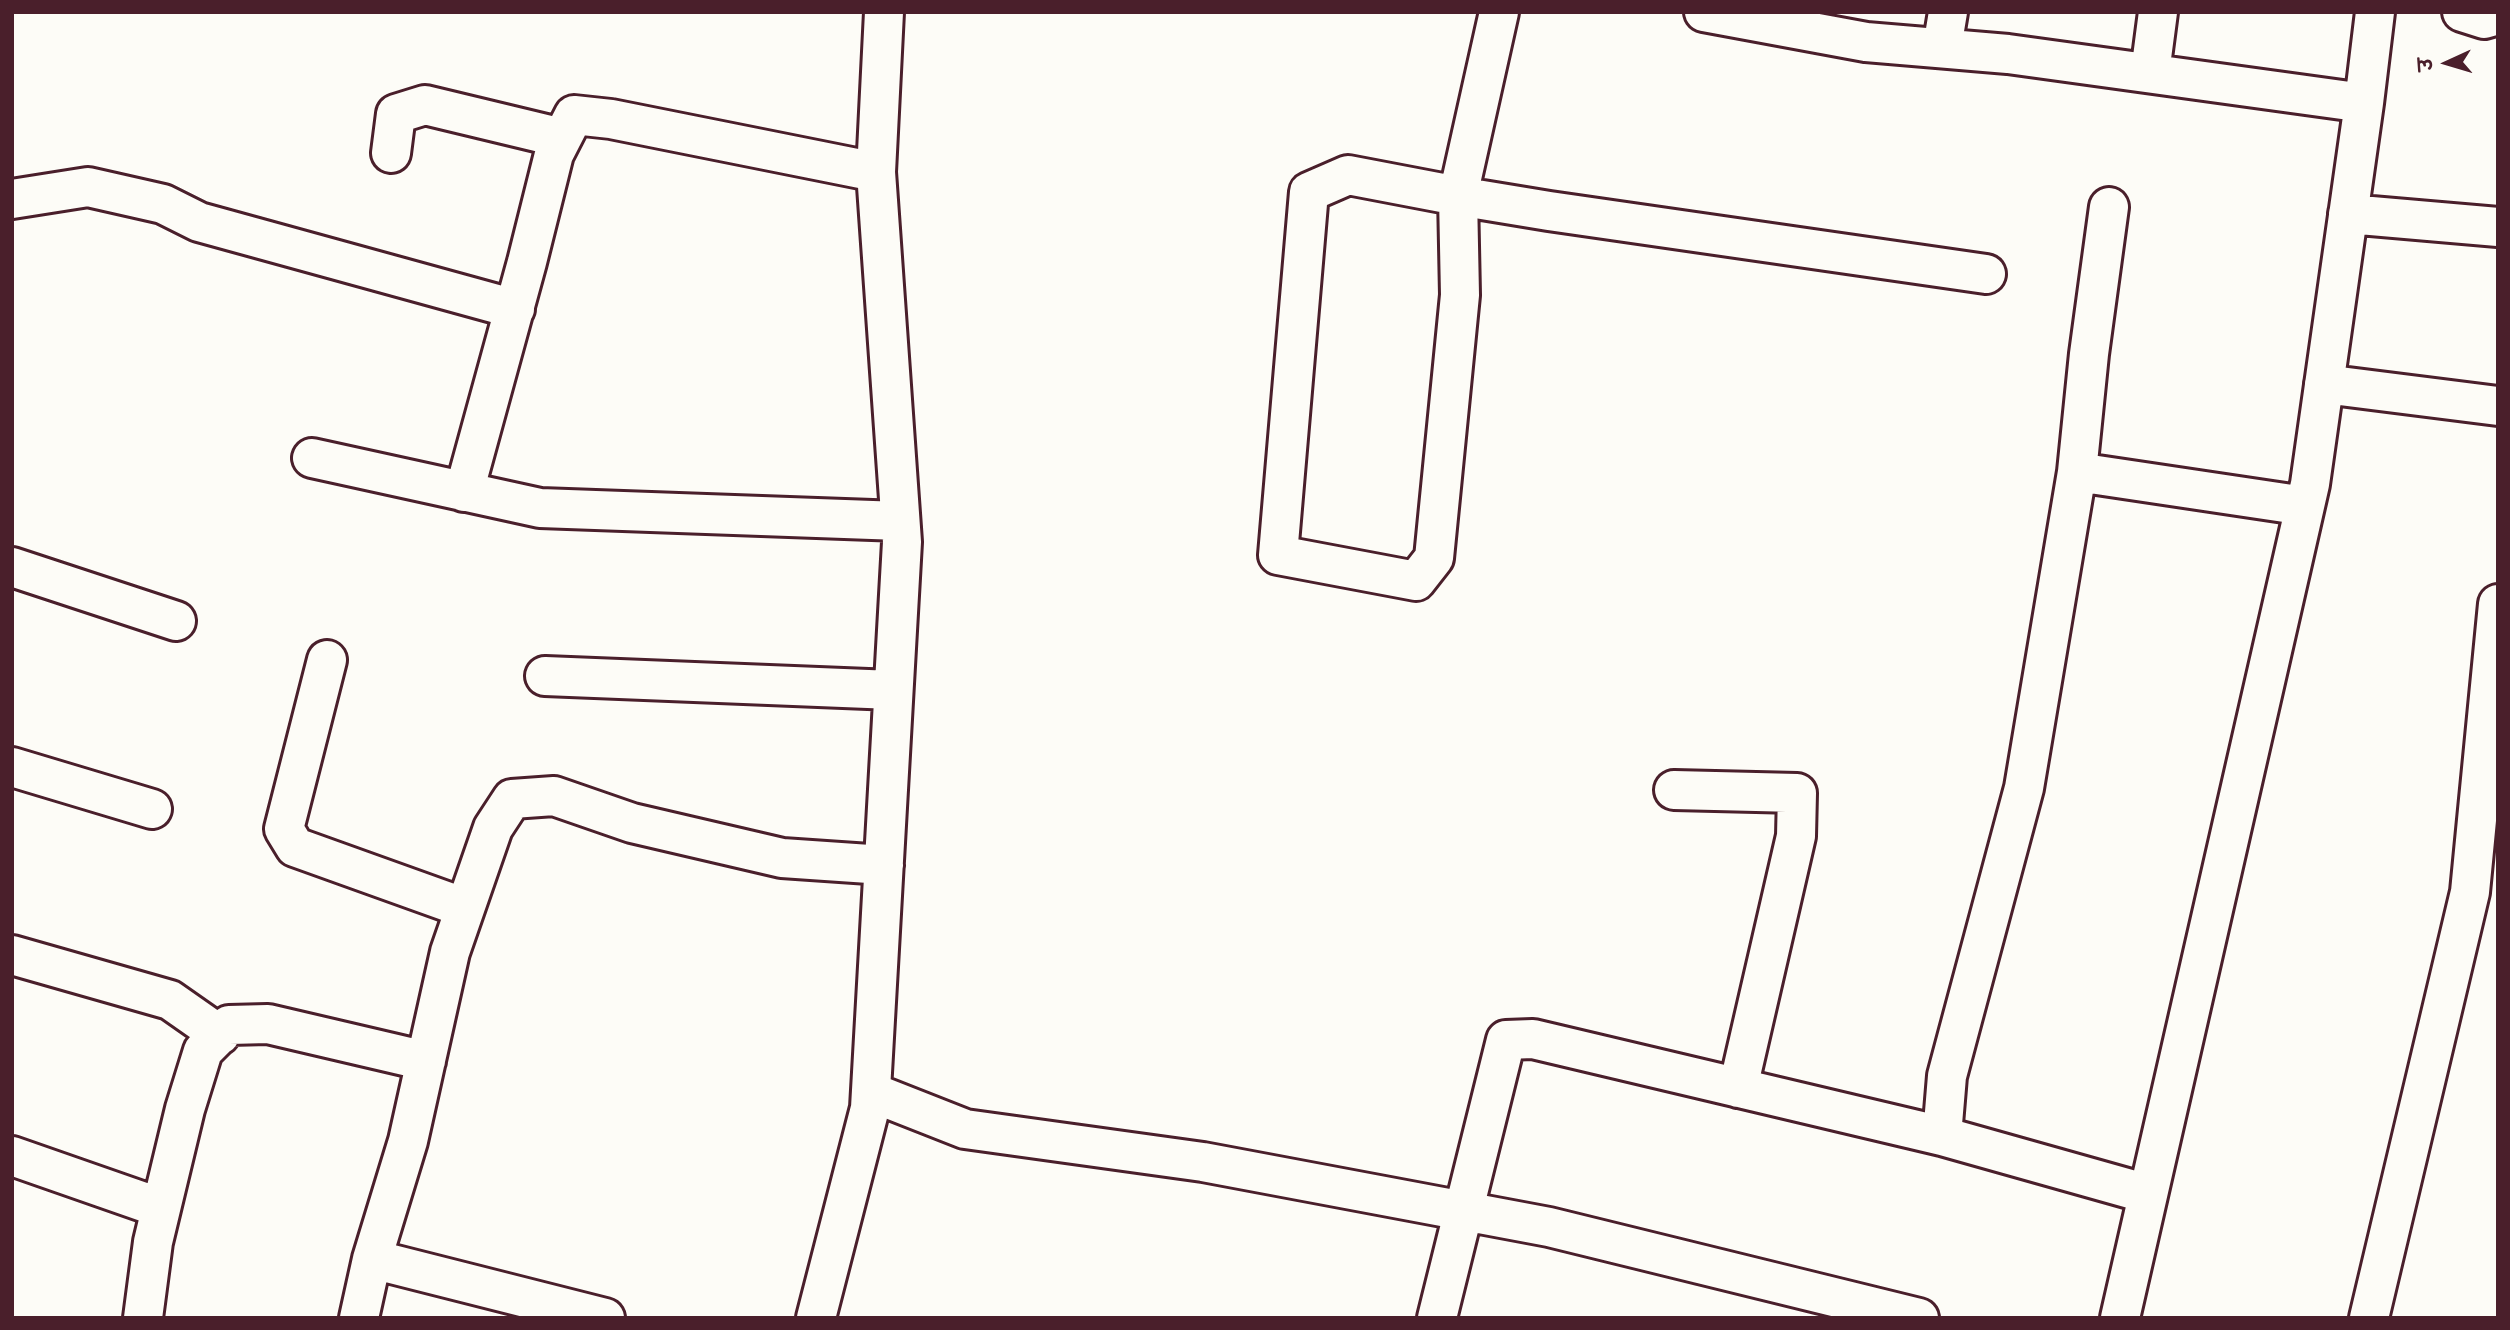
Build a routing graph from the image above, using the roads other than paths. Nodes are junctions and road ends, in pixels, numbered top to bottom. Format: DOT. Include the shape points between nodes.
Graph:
graph roads {
  1 [pos="884,12"];
  2 [pos="1499,12"];
  3 [pos="2158,12"];
  4 [pos="2375,12"];
  5 [pos="2462,12"];
  6 [pos="1716,13"];
  7 [pos="2498,15"];
  8 [pos="1945,30"];
  9 [pos="2150,74"];
  10 [pos="2364,103"];
  11 [pos="562,138"];
  12 [pos="391,153"];
  13 [pos="876,172"];
  14 [pos="1458,196"];
  15 [pos="13,200"];
  16 [pos="2109,207"];
  17 [pos="2348,214"];
  18 [pos="2498,227"];
  19 [pos="1986,274"];
  20 [pos="514,309"];
  21 [pos="2324,384"];
  22 [pos="2498,406"];
  23 [pos="312,458"];
  24 [pos="2077,472"];
  25 [pos="464,492"];
  26 [pos="2305,506"];
  27 [pos="900,521"];
  28 [pos="12,567"];
  29 [pos="2498,604"];
  30 [pos="176,621"];
  31 [pos="327,660"];
  32 [pos="545,676"];
  33 [pos="893,690"];
  34 [pos="12,767"];
  35 [pos="1674,790"];
  36 [pos="152,809"];
  37 [pos="884,865"];
  38 [pos="465,908"];
  39 [pos="2481,919"];
  40 [pos="12,955"];
  41 [pos="220,1035"];
  42 [pos="426,1062"];
  43 [pos="1738,1088"];
  44 [pos="871,1092"];
  45 [pos="1942,1136"];
  46 [pos="12,1156"];
  47 [pos="2148,1194"];
  48 [pos="161,1208"];
  49 [pos="1463,1212"];
  50 [pos="372,1259"];
  51 [pos="143,1318"];
  52 [pos="359,1318"];
  53 [pos="605,1318"];
  54 [pos="816,1318"];
  55 [pos="1437,1318"];
  56 [pos="1919,1318"];
  57 [pos="2120,1318"];
  58 [pos="2369,1318"];
  1 -- 13 [label="street"];
  2 -- 14 [label="street"];
  3 -- 9 [label="street"];
  4 -- 10 [label="street"];
  5 -- 7 [label="street" via="2484,19"];
  6 -- 8 [label="street" via="1866,42"];
  8 -- 9 [label="street" via="2008,54"];
  9 -- 10 [label="street"];
  10 -- 17 [label="street"];
  11 -- 12 [label="street" via="425,105 396,114"];
  11 -- 13 [label="street" via="574,115 611,119"];
  11 -- 20 [label="street"];
  13 -- 27 [label="street"];
  14 -- 14 [label="street" via="1348,175 1309,192 1278,555 1416,581 1434,558 1460,295"];
  14 -- 19 [label="street"];
  15 -- 20 [label="street" via="88,187 163,204 200,222"];
  16 -- 24 [label="street"];
  17 -- 18 [label="street"];
  17 -- 21 [label="street"];
  20 -- 25 [label="street"];
  21 -- 22 [label="street"];
  21 -- 26 [label="street"];
  23 -- 25 [label="street"];
  24 -- 26 [label="street"];
  24 -- 45 [label="street" via="2024,788 1947,1076"];
  25 -- 27 [label="street" via="540,508"];
  26 -- 47 [label="street"];
  27 -- 33 [label="street"];
  28 -- 30 [label="street"];
  29 -- 39 [label="street" via="2470,892"];
  31 -- 38 [label="street" via="284,829 295,847"];
  32 -- 33 [label="street"];
  33 -- 37 [label="street"];
  34 -- 36 [label="street"];
  35 -- 43 [label="street" via="1797,793 1796,836"];
  37 -- 38 [label="street" via="782,858 632,824 554,796 512,799 493,828"];
  37 -- 44 [label="street"];
  38 -- 42 [label="street" via="450,952"];
  39 -- 58 [label="street"];
  40 -- 41 [label="street" via="170,1000"];
  41 -- 42 [label="street" via="229,1025 268,1024"];
  41 -- 48 [label="street" via="203,1051"];
  42 -- 50 [label="street" via="408,1141"];
  43 -- 45 [label="street"];
  43 -- 49 [label="street" via="1533,1039 1506,1040"];
  44 -- 49 [label="street" via="965,1129 1203,1161"];
  44 -- 54 [label="street"];
  45 -- 47 [label="street"];
  46 -- 48 [label="street"];
  47 -- 57 [label="street"];
  48 -- 51 [label="street"];
  49 -- 55 [label="street"];
  49 -- 56 [label="street" via="1549,1227"];
  50 -- 52 [label="street"];
  50 -- 53 [label="street"];
}
